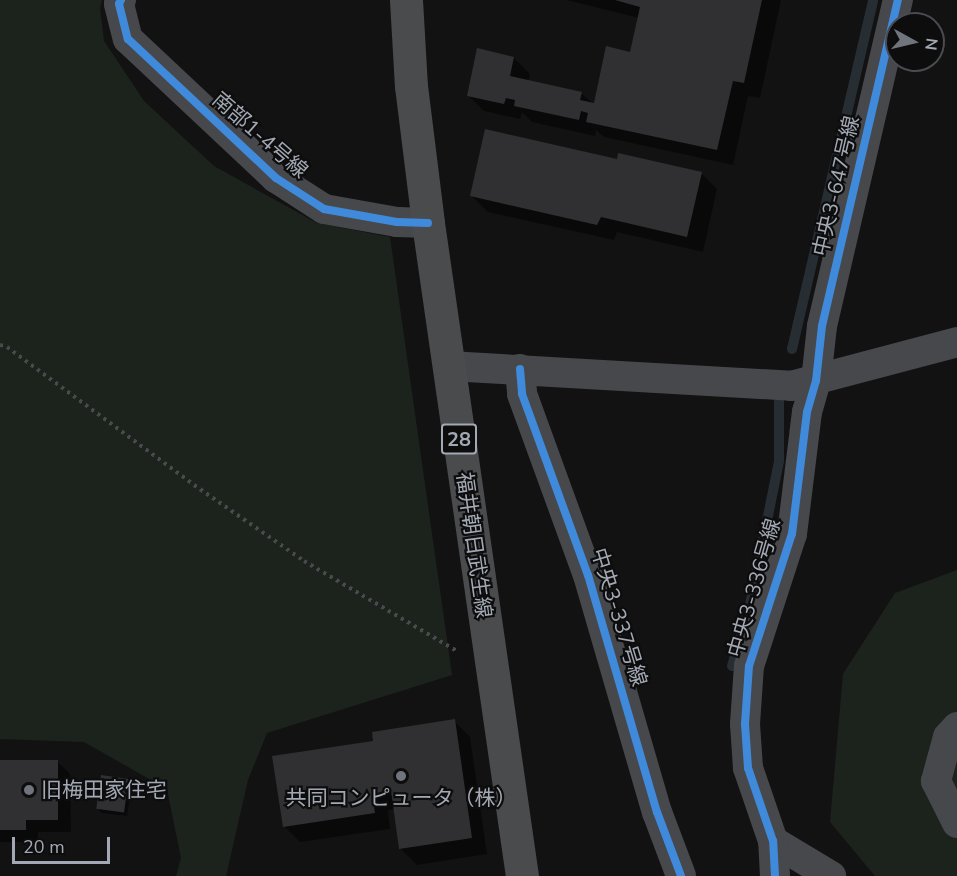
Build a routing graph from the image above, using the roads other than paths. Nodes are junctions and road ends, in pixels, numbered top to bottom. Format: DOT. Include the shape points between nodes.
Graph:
graph roads {
  1 [pos="121,0"];
  2 [pos="406,0"];
  3 [pos="898,0"];
  4 [pos="428,223"];
  5 [pos="957,342"];
  6 [pos="449,366"];
  7 [pos="520,369"];
  8 [pos="816,381"];
  9 [pos="957,726"];
  10 [pos="957,823"];
  11 [pos="773,841"];
  12 [pos="522,876"];
  13 [pos="681,876"];
  14 [pos="775,876"];
  15 [pos="831,876"];
  1 -- 4 [label="street, 南部1-4号線" via="128,39 276,178 324,209 397,222"];
  2 -- 4 [label="main road, 福井朝日武生線 / 28" via="411,86"];
  3 -- 8 [label="street, 中央3-647号線" via="822,326"];
  4 -- 6 [label="main road, 福井朝日武生線 / 28"];
  5 -- 8 [label="street"];
  6 -- 7 [label="street"];
  6 -- 12 [label="main road, 福井朝日武生線 / 28"];
  7 -- 8 [label="street" via="791,386"];
  7 -- 13 [label="street, 中央3-337号線" via="522,394 588,574 657,812"];
  8 -- 11 [label="street, 中央3-336号線" via="807,412 792,534 749,666 745,724 748,768"];
  9 -- 10 [label="street" via="948,737 936,781"];
  11 -- 14 [label="street, 中央3-336号線"];
  11 -- 15 [label="street"];
}
